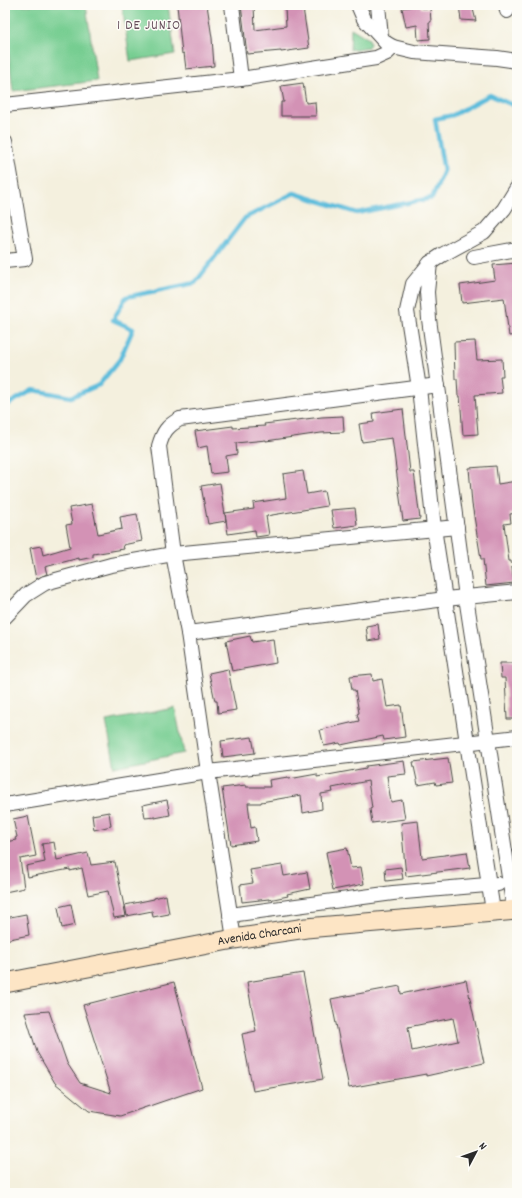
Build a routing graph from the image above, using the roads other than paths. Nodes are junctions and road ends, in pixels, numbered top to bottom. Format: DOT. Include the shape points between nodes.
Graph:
graph roads {
  1 [pos="232,5"];
  2 [pos="358,5"];
  3 [pos="378,5"];
  4 [pos="381,37"];
  5 [pos="393,47"];
  6 [pos="517,60"];
  7 [pos="241,79"];
  8 [pos="5,105"];
  9 [pos="5,142"];
  10 [pos="517,188"];
  11 [pos="517,250"];
  12 [pos="474,257"];
  13 [pos="5,261"];
  14 [pos="430,263"];
  15 [pos="438,385"];
  16 [pos="419,388"];
  17 [pos="457,527"];
  18 [pos="434,528"];
  19 [pos="173,554"];
  20 [pos="517,592"];
  21 [pos="466,597"];
  22 [pos="445,599"];
  23 [pos="5,617"];
  24 [pos="188,633"];
  25 [pos="517,737"];
  26 [pos="488,740"];
  27 [pos="467,742"];
  28 [pos="208,772"];
  29 [pos="5,805"];
  30 [pos="513,883"];
  31 [pos="489,885"];
  32 [pos="516,910"];
  33 [pos="493,911"];
  34 [pos="230,915"];
  35 [pos="234,939"];
  36 [pos="5,983"];
  1 -- 7 [label="street"];
  2 -- 4 [label="street" via="364,18"];
  3 -- 4 [label="street"];
  4 -- 5 [label="street"];
  5 -- 6 [label="street" via="414,52"];
  5 -- 7 [label="street" via="376,58"];
  7 -- 8 [label="street"];
  9 -- 13 [label="street" via="25,259"];
  10 -- 14 [label="street" via="504,209 484,232"];
  11 -- 12 [label="street"];
  14 -- 15 [label="street" via="427,292"];
  14 -- 16 [label="street" via="413,284 407,310"];
  15 -- 16 [label="street"];
  15 -- 17 [label="street"];
  16 -- 18 [label="street"];
  16 -- 19 [label="street" via="180,419 171,424 163,434 160,446"];
  17 -- 18 [label="street"];
  17 -- 21 [label="street"];
  18 -- 19 [label="street"];
  18 -- 22 [label="street"];
  19 -- 23 [label="street" via="111,565 46,583 26,594"];
  19 -- 24 [label="street"];
  20 -- 21 [label="street"];
  21 -- 22 [label="street"];
  21 -- 26 [label="street"];
  22 -- 24 [label="street"];
  22 -- 27 [label="street"];
  24 -- 28 [label="street"];
  25 -- 26 [label="street"];
  26 -- 27 [label="street"];
  26 -- 30 [label="street"];
  27 -- 28 [label="street"];
  27 -- 31 [label="street"];
  28 -- 29 [label="street"];
  28 -- 34 [label="street"];
  30 -- 31 [label="street"];
  30 -- 32 [label="street"];
  31 -- 33 [label="street"];
  31 -- 34 [label="street" via="393,893"];
  32 -- 33 [label="main road, Avenida Charcani"];
  33 -- 35 [label="main road, Avenida Charcani" via="306,928"];
  34 -- 35 [label="street"];
  35 -- 36 [label="main road, Avenida Charcani"];
}
